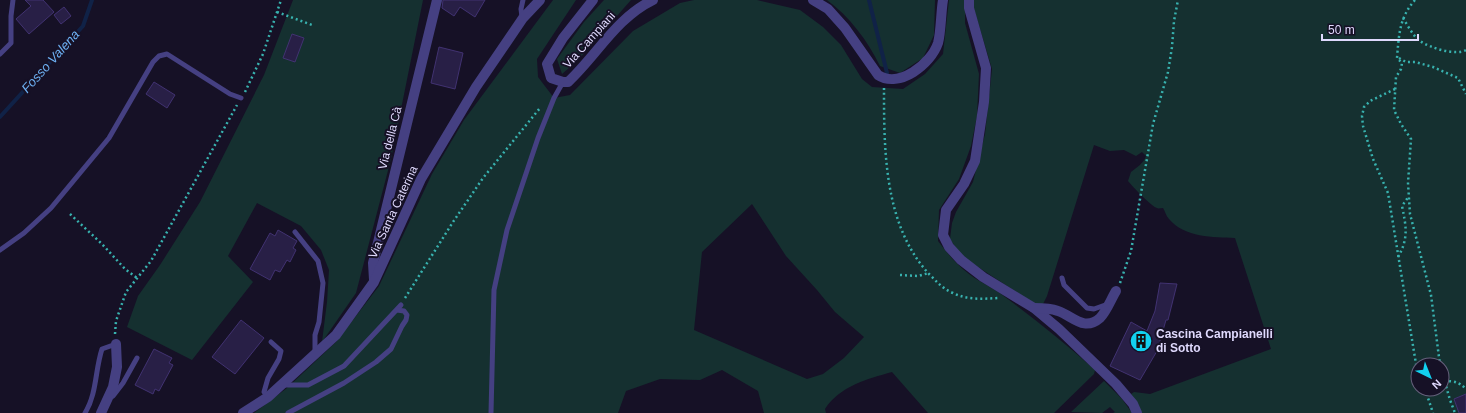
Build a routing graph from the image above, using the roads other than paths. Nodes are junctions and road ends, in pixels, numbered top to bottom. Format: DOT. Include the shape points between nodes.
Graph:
graph roads {
  1 [pos="13,0"];
  2 [pos="437,0"];
  3 [pos="523,0"];
  4 [pos="540,0"];
  5 [pos="593,0"];
  6 [pos="653,0"];
  7 [pos="813,0"];
  8 [pos="943,0"];
  9 [pos="969,0"];
  10 [pos="522,18"];
  11 [pos="0,54"];
  12 [pos="563,82"];
  13 [pos="241,98"];
  14 [pos="295,232"];
  15 [pos="0,250"];
  16 [pos="1062,278"];
  17 [pos="374,282"];
  18 [pos="1116,291"];
  19 [pos="1109,304"];
  20 [pos="1034,308"];
  21 [pos="271,342"];
  22 [pos="116,344"];
  23 [pos="314,355"];
  24 [pos="137,358"];
  25 [pos="281,385"];
  26 [pos="268,397"];
  27 [pos="101,412"];
  28 [pos="85,413"];
  29 [pos="243,413"];
  30 [pos="288,413"];
  31 [pos="491,413"];
  32 [pos="1137,413"];
  1 -- 11 [label="lane" via="10,43"];
  2 -- 17 [label="street, Via della Cà" via="373,264"];
  3 -- 10 [label="lane"];
  4 -- 10 [label="street, Via Santa Caterina"];
  5 -- 12 [label="street" via="563,38 547,64 551,78"];
  6 -- 12 [label="street, Via Campiani" via="641,6 614,29 574,76 568,82"];
  7 -- 8 [label="street" via="828,9 845,28 884,83 916,72 929,58 938,43"];
  9 -- 20 [label="street" via="986,68 984,102 975,160 964,184 946,210 943,235 949,247 961,260 983,277"];
  10 -- 17 [label="street, Via Santa Caterina" via="476,87 421,179"];
  12 -- 31 [label="lane" via="538,138 507,230 494,290"];
  13 -- 15 [label="lane" via="230,94 167,54 159,56 109,138 50,208 24,233"];
  14 -- 23 [label="lane" via="318,261 323,283"];
  16 -- 19 [label="lane" via="1064,285 1087,308 1094,309"];
  17 -- 23 [label="street, Via Santa Caterina" via="336,335"];
  18 -- 19 [label="street"];
  19 -- 20 [label="street" via="1101,317 1089,324 1060,311"];
  20 -- 32 [label="street" via="1116,384 1133,404"];
  21 -- 26 [label="lane" via="281,351 264,392"];
  22 -- 27 [label="street" via="117,367 113,387"];
  22 -- 28 [label="lane" via="102,349 90,404"];
  23 -- 25 [label="street, Via Santa Caterina"];
  24 -- 27 [label="lane"];
  25 -- 26 [label="street, Via Santa Caterina"];
  25 -- 30 [label="lane" via="308,385 344,366 399,308 407,315 391,349 376,362 344,383"];
  26 -- 29 [label="street, Via Santa Caterina"];
}
